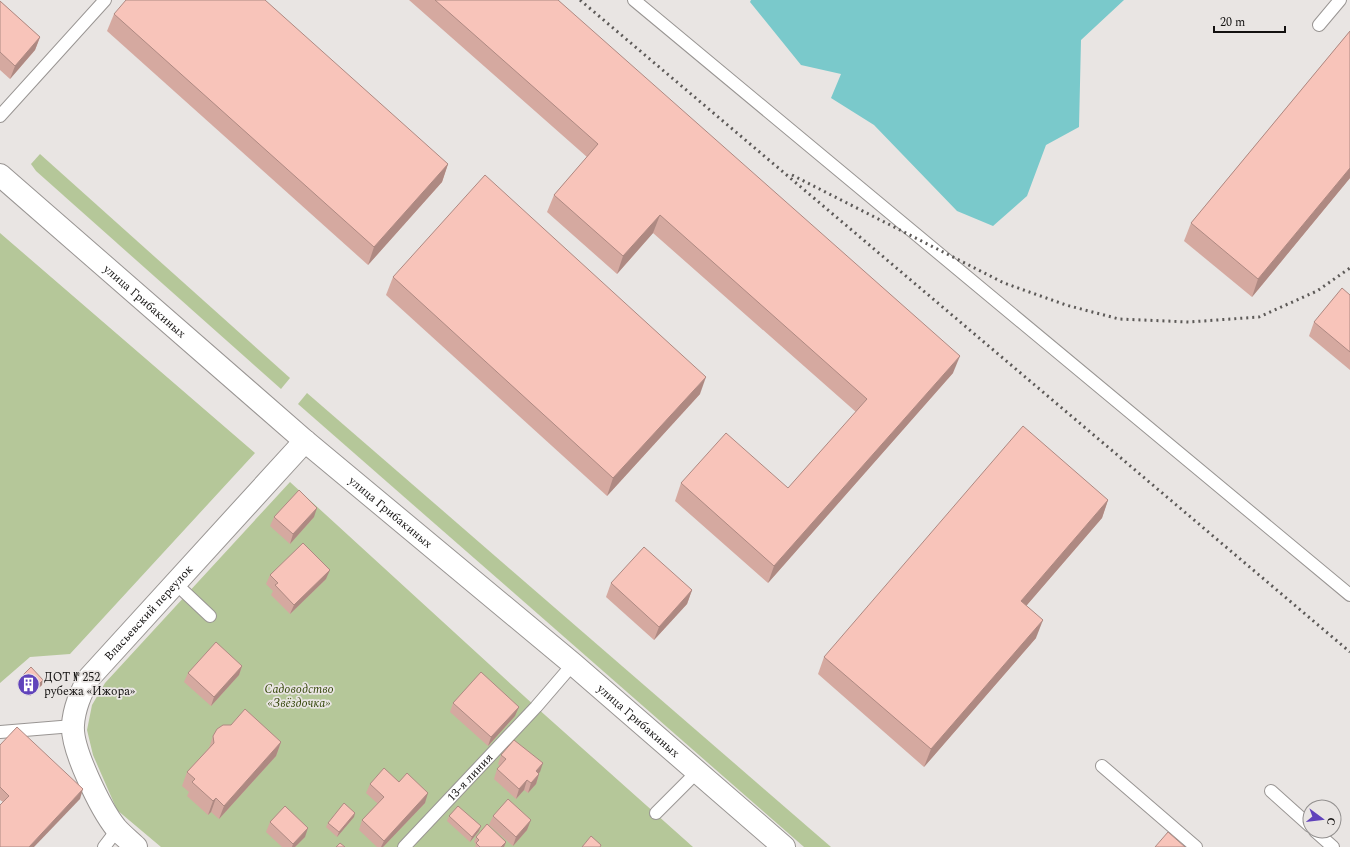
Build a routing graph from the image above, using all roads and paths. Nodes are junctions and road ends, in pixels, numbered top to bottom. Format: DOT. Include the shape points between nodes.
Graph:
graph roads {
  1 [pos="105,0"];
  2 [pos="634,0"];
  3 [pos="1340,0"];
  4 [pos="1319,25"];
  5 [pos="0,116"];
  6 [pos="0,175"];
  7 [pos="305,441"];
  8 [pos="175,583"];
  9 [pos="1350,595"];
  10 [pos="210,616"];
  11 [pos="573,664"];
  12 [pos="73,726"];
  13 [pos="0,732"];
  14 [pos="1102,766"];
  15 [pos="698,772"];
  16 [pos="1271,791"];
  17 [pos="656,813"];
  18 [pos="1302,819"];
  19 [pos="117,830"];
  20 [pos="1324,839"];
  21 [pos="104,847"];
  22 [pos="136,847"];
  23 [pos="404,847"];
  24 [pos="784,847"];
  25 [pos="1196,847"];
  26 [pos="1333,847"];
  1 -- 5 [label="lane"];
  2 -- 9 [label="lane"];
  3 -- 4 [label="lane"];
  6 -- 7 [label="street, улица Грибакиных"];
  7 -- 8 [label="street, Власьевский переулок"];
  7 -- 11 [label="street, улица Грибакиных"];
  8 -- 10 [label="lane"];
  8 -- 12 [label="street, Власьевский переулок" via="88,678 77,701"];
  11 -- 15 [label="street, улица Грибакиных"];
  11 -- 23 [label="lane, 13-я линия"];
  12 -- 13 [label="lane"];
  12 -- 19 [label="street, Власьевский переулок" via="77,748 103,810"];
  14 -- 25 [label="lane"];
  15 -- 17 [label="lane"];
  15 -- 24 [label="street, улица Грибакиных"];
  16 -- 18 [label="lane"];
  19 -- 21 [label="lane"];
  19 -- 22 [label="street, Власьевский переулок"];
  20 -- 26 [label="lane"];
}
